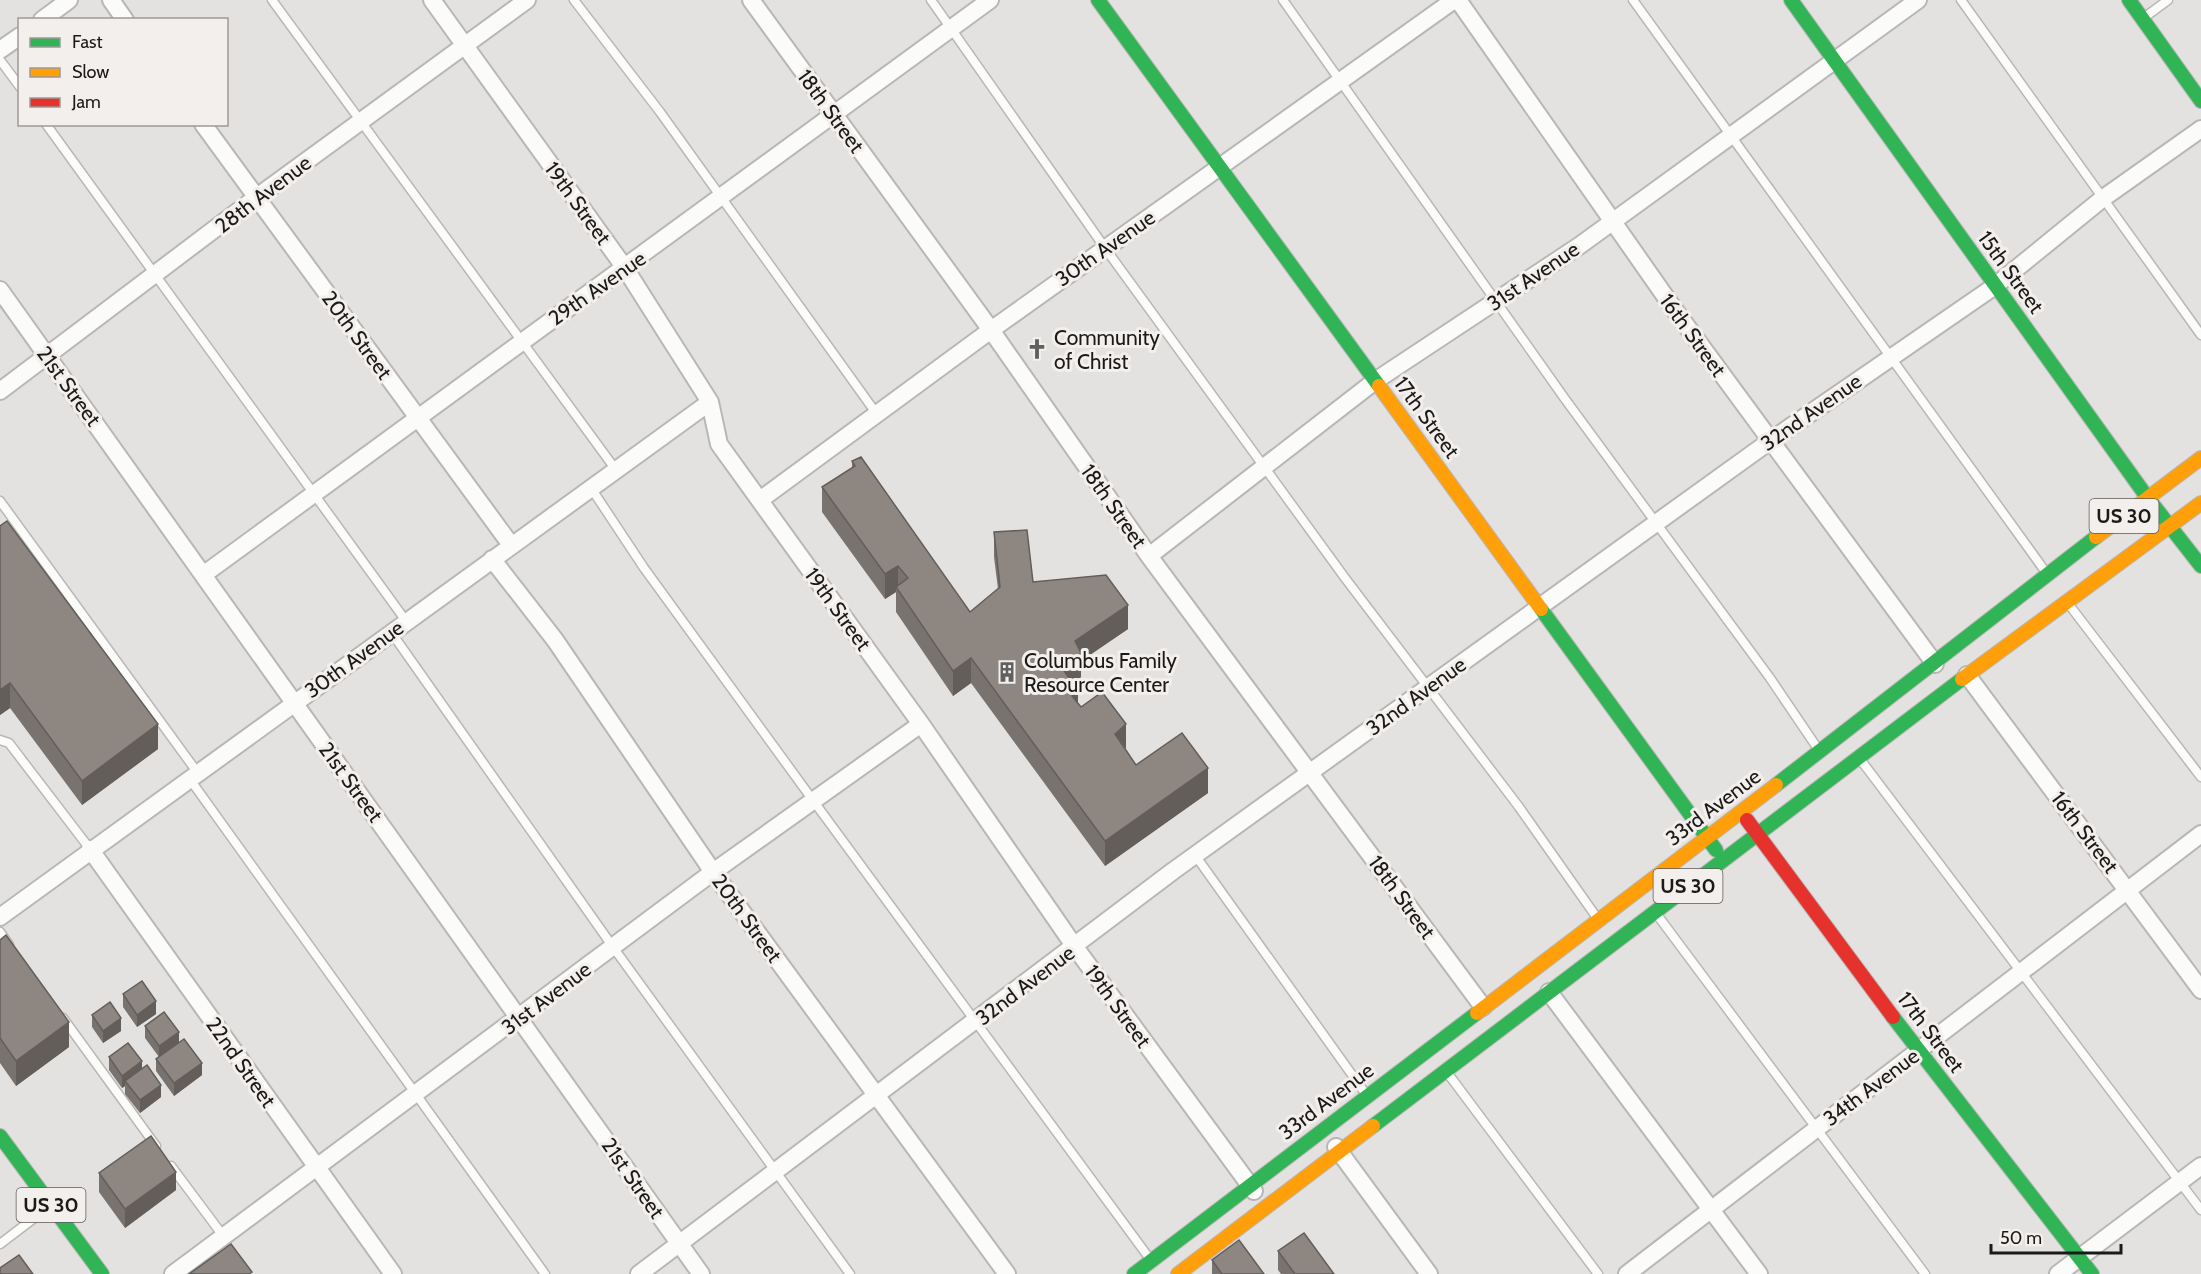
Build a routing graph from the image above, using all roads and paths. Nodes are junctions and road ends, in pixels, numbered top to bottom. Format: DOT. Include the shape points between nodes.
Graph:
graph roads {
  1 [pos="69,0"];
  2 [pos="111,0"];
  3 [pos="272,0"];
  4 [pos="432,0"];
  5 [pos="527,0"];
  6 [pos="574,0"];
  7 [pos="752,0"];
  8 [pos="931,0"];
  9 [pos="990,0"];
  10 [pos="1098,0"];
  11 [pos="1283,0"];
  12 [pos="1456,0"];
  13 [pos="1633,0"];
  14 [pos="1791,0"];
  15 [pos="1918,0"];
  16 [pos="1961,0"];
  17 [pos="2129,0"];
  18 [pos="2168,0"];
  19 [pos="45,18"];
  20 [pos="124,18"];
  21 [pos="2142,19"];
  22 [pos="951,28"];
  23 [pos="18,37"];
  24 [pos="466,46"];
  25 [pos="0,50"];
  26 [pos="0,60"];
  27 [pos="1835,62"];
  28 [pos="1340,81"];
  29 [pos="18,84"];
  30 [pos="2201,101"];
  31 [pos="834,115"];
  32 [pos="360,122"];
  33 [pos="47,126"];
  34 [pos="204,126"];
  35 [pos="2201,129"];
  36 [pos="1731,138"];
  37 [pos="1219,167"];
  38 [pos="257,197"];
  39 [pos="721,197"];
  40 [pos="2102,199"];
  41 [pos="1613,221"];
  42 [pos="1105,248"];
  43 [pos="625,268"];
  44 [pos="155,275"];
  45 [pos="1995,286"];
  46 [pos="0,290"];
  47 [pos="1496,300"];
  48 [pos="991,330"];
  49 [pos="2201,335"];
  50 [pos="521,341"];
  51 [pos="47,356"];
  52 [pos="1889,357"];
  53 [pos="1375,381"];
  54 [pos="0,391"];
  55 [pos="710,402"];
  56 [pos="876,413"];
  57 [pos="416,417"];
  58 [pos="1770,441"];
  59 [pos="2201,458"];
  60 [pos="1264,467"];
  61 [pos="616,470"];
  62 [pos="591,488"];
  63 [pos="312,493"];
  64 [pos="2147,497"];
  65 [pos="760,500"];
  66 [pos="0,501"];
  67 [pos="2201,503"];
  68 [pos="1657,524"];
  69 [pos="2171,525"];
  70 [pos="511,545"];
  71 [pos="1149,556"];
  72 [pos="492,559"];
  73 [pos="2201,566"];
  74 [pos="204,575"];
  75 [pos="2049,577"];
  76 [pos="2066,600"];
  77 [pos="1540,608"];
  78 [pos="406,621"];
  79 [pos="391,632"];
  80 [pos="1935,664"];
  81 [pos="1967,675"];
  82 [pos="1428,687"];
  83 [pos="294,703"];
  84 [pos="921,724"];
  85 [pos="0,740"];
  86 [pos="1820,752"];
  87 [pos="1858,757"];
  88 [pos="1310,773"];
  89 [pos="193,775"];
  90 [pos="2201,777"];
  91 [pos="812,799"];
  92 [pos="1740,812"];
  93 [pos="1757,833"];
  94 [pos="2201,834"];
  95 [pos="1707,838"];
  96 [pos="90,849"];
  97 [pos="1195,855"];
  98 [pos="1723,860"];
  99 [pos="713,872"];
  100 [pos="2128,890"];
  101 [pos="1655,911"];
  102 [pos="0,917"];
  103 [pos="1599,920"];
  104 [pos="0,932"];
  105 [pos="613,947"];
  106 [pos="1075,947"];
  107 [pos="14,951"];
  108 [pos="2022,971"];
  109 [pos="2201,990"];
  110 [pos="1549,992"];
  111 [pos="55,1007"];
  112 [pos="1483,1007"];
  113 [pos="519,1018"];
  114 [pos="975,1023"];
  115 [pos="1918,1052"];
  116 [pos="1446,1071"];
  117 [pos="417,1093"];
  118 [pos="1367,1095"];
  119 [pos="876,1097"];
  120 [pos="1817,1129"];
  121 [pos="1322,1130"];
  122 [pos="0,1136"];
  123 [pos="1340,1152"];
  124 [pos="2201,1166"];
  125 [pos="316,1168"];
  126 [pos="776,1172"];
  127 [pos="2180,1182"];
  128 [pos="1249,1185"];
  129 [pos="52,1205"];
  130 [pos="1267,1207"];
  131 [pos="1711,1210"];
  132 [pos="2201,1210"];
  133 [pos="227,1241"];
  134 [pos="0,1244"];
  135 [pos="680,1244"];
  136 [pos="2079,1258"];
  137 [pos="1152,1261"];
  138 [pos="102,1274"];
  139 [pos="173,1274"];
  140 [pos="393,1274"];
  141 [pos="545,1274"];
  142 [pos="639,1274"];
  143 [pos="701,1274"];
  144 [pos="850,1274"];
  145 [pos="1006,1274"];
  146 [pos="1134,1274"];
  147 [pos="1178,1274"];
  148 [pos="1429,1274"];
  149 [pos="1598,1274"];
  150 [pos="1627,1274"];
  151 [pos="1760,1274"];
  152 [pos="1925,1274"];
  153 [pos="2058,1274"];
  154 [pos="2092,1274"];
  1 -- 19 [label="street"];
  2 -- 20 [label="street"];
  3 -- 32 [label="lane"];
  4 -- 24 [label="street, 19th Street"];
  5 -- 24 [label="street, 28th Avenue"];
  6 -- 39 [label="lane"];
  7 -- 31 [label="street, 18th Street"];
  8 -- 22 [label="lane"];
  9 -- 22 [label="street, 29th Avenue"];
  10 -- 37 [label="main road, 17th Street"];
  11 -- 28 [label="lane"];
  12 -- 28 [label="street, 30th Avenue"];
  12 -- 41 [label="street, 16th Street"];
  13 -- 36 [label="lane"];
  14 -- 27 [label="main road, 15th Street"];
  15 -- 27 [label="street, 31st Avenue"];
  16 -- 40 [label="lane"];
  17 -- 21 [label="main road"];
  18 -- 21 [label="lane"];
  21 -- 30 [label="main road"];
  22 -- 31 [label="street, 29th Avenue"];
  22 -- 42 [label="lane"];
  23 -- 25 [label="street"];
  24 -- 32 [label="street, 28th Avenue"];
  24 -- 43 [label="street, 19th Street"];
  26 -- 29 [label="lane"];
  27 -- 36 [label="street, 31st Avenue"];
  27 -- 45 [label="main road, 15th Street"];
  28 -- 37 [label="street, 30th Avenue"];
  28 -- 47 [label="lane"];
  31 -- 39 [label="street, 29th Avenue"];
  31 -- 48 [label="street, 18th Street"];
  32 -- 38 [label="street, 28th Avenue"];
  32 -- 50 [label="lane"];
  33 -- 44 [label="lane"];
  34 -- 38 [label="street, 20th Street"];
  35 -- 40 [label="street, 32nd Avenue"];
  36 -- 41 [label="street, 31st Avenue"];
  36 -- 52 [label="lane"];
  37 -- 42 [label="street, 30th Avenue"];
  37 -- 53 [label="main road, 17th Street"];
  38 -- 44 [label="street, 28th Avenue"];
  38 -- 57 [label="street, 20th Street"];
  39 -- 43 [label="street, 29th Avenue"];
  39 -- 56 [label="lane"];
  40 -- 45 [label="street, 32nd Avenue"];
  40 -- 49 [label="lane"];
  41 -- 47 [label="street, 31st Avenue"];
  41 -- 58 [label="street, 16th Street"];
  42 -- 48 [label="street, 30th Avenue"];
  42 -- 60 [label="lane"];
  43 -- 50 [label="street, 29th Avenue"];
  43 -- 55 [label="street, 19th Street"];
  44 -- 51 [label="street, 28th Avenue"];
  44 -- 63 [label="lane"];
  45 -- 52 [label="street, 32nd Avenue"];
  45 -- 64 [label="main road, 15th Street"];
  46 -- 51 [label="street, 21st Street"];
  47 -- 53 [label="street, 31st Avenue"];
  47 -- 68 [label="lane"];
  48 -- 56 [label="street, 30th Avenue"];
  48 -- 71 [label="street, 18th Street"];
  50 -- 57 [label="street, 29th Avenue"];
  50 -- 61 [label="lane"];
  51 -- 54 [label="street, 28th Avenue"];
  51 -- 74 [label="street, 21st Street"];
  52 -- 58 [label="street, 32nd Avenue"];
  52 -- 75 [label="lane"];
  53 -- 60 [label="street, 31st Avenue"];
  53 -- 77 [label="main road, 17th Street"];
  55 -- 61 [label="street, 30th Avenue"];
  55 -- 65 [label="street, 19th Street" via="719,444"];
  56 -- 65 [label="street, 30th Avenue"];
  57 -- 63 [label="street, 29th Avenue"];
  57 -- 70 [label="street, 20th Street"];
  58 -- 68 [label="street, 32nd Avenue"];
  58 -- 80 [label="street, 16th Street"];
  59 -- 64 [label="main road, 33rd Avenue / US 30"];
  60 -- 71 [label="street, 31st Avenue"];
  60 -- 82 [label="lane"];
  61 -- 62 [label="street, 30th Avenue"];
  62 -- 70 [label="street, 30th Avenue"];
  62 -- 91 [label="lane" via="644,568"];
  63 -- 74 [label="street, 29th Avenue"];
  63 -- 78 [label="lane"];
  64 -- 69 [label="main road, 15th Street"];
  64 -- 75 [label="main road, 33rd Avenue / US 30"];
  65 -- 84 [label="street, 19th Street"];
  66 -- 89 [label="lane"];
  67 -- 69 [label="main road, US 30"];
  68 -- 77 [label="street, 32nd Avenue"];
  68 -- 86 [label="lane"];
  69 -- 73 [label="main road, 15th Street"];
  69 -- 76 [label="main road, US 30"];
  70 -- 72 [label="street, 30th Avenue"];
  71 -- 88 [label="street, 18th Street"];
  72 -- 78 [label="street, 30th Avenue"];
  72 -- 99 [label="street, 20th Street" via="555,640"];
  74 -- 83 [label="street, 21st Street"];
  75 -- 80 [label="main road, 33rd Avenue / US 30"];
  76 -- 81 [label="main road, US 30"];
  76 -- 90 [label="lane"];
  77 -- 82 [label="street, 32nd Avenue"];
  77 -- 95 [label="main road, 17th Street"];
  78 -- 79 [label="street, 30th Avenue"];
  79 -- 83 [label="street, 30th Avenue"];
  79 -- 105 [label="lane"];
  80 -- 86 [label="main road, 33rd Avenue / US 30"];
  81 -- 87 [label="main road, US 30"];
  81 -- 100 [label="street, 16th Street"];
  82 -- 88 [label="street, 32nd Avenue"];
  82 -- 103 [label="lane"];
  83 -- 89 [label="street, 30th Avenue"];
  83 -- 113 [label="street, 21st Street"];
  84 -- 91 [label="street, 31st Avenue"];
  84 -- 106 [label="street, 19th Street"];
  85 -- 96 [label="lane" via="9,743"];
  86 -- 92 [label="main road, 33rd Avenue / US 30"];
  87 -- 93 [label="main road, US 30"];
  87 -- 108 [label="lane"];
  88 -- 97 [label="street, 32nd Avenue"];
  88 -- 112 [label="street, 18th Street"];
  89 -- 96 [label="street, 30th Avenue"];
  89 -- 117 [label="lane"];
  91 -- 99 [label="street, 31st Avenue"];
  91 -- 114 [label="lane"];
  92 -- 93 [label="main road, 17th Street"];
  92 -- 95 [label="main road, 33rd Avenue / US 30"];
  93 -- 98 [label="main road, US 30"];
  93 -- 115 [label="main road, 17th Street"];
  94 -- 100 [label="street, 34th Avenue"];
  95 -- 98 [label="main road, 17th Street"];
  95 -- 103 [label="main road, 33rd Avenue / US 30"];
  96 -- 102 [label="street, 30th Avenue"];
  96 -- 125 [label="street, 22nd Street"];
  97 -- 106 [label="street, 32nd Avenue"];
  97 -- 118 [label="lane"];
  98 -- 101 [label="main road, US 30"];
  99 -- 105 [label="street, 31st Avenue"];
  99 -- 119 [label="street, 20th Street"];
  100 -- 108 [label="street, 34th Avenue"];
  100 -- 109 [label="street, 16th Street"];
  101 -- 110 [label="main road, US 30"];
  101 -- 120 [label="lane"];
  103 -- 112 [label="main road, 33rd Avenue / US 30"];
  104 -- 107 [label="lane"];
  105 -- 113 [label="street, 31st Avenue"];
  105 -- 126 [label="lane"];
  106 -- 114 [label="street, 32nd Avenue"];
  106 -- 128 [label="street, 19th Street"];
  108 -- 115 [label="street, 34th Avenue"];
  108 -- 127 [label="lane"];
  110 -- 116 [label="main road, US 30"];
  110 -- 131 [label="street"];
  111 -- 133 [label="lane"];
  112 -- 118 [label="main road, 33rd Avenue / US 30"];
  113 -- 117 [label="street, 31st Avenue"];
  113 -- 135 [label="street, 21st Street"];
  114 -- 119 [label="street, 32nd Avenue"];
  114 -- 137 [label="lane"];
  115 -- 120 [label="street, 34th Avenue"];
  115 -- 136 [label="main road, 17th Street"];
  116 -- 123 [label="main road, US 30"];
  116 -- 149 [label="lane"];
  117 -- 125 [label="street, 31st Avenue"];
  117 -- 141 [label="lane"];
  118 -- 121 [label="main road, 33rd Avenue / US 30"];
  119 -- 126 [label="street, 32nd Avenue"];
  119 -- 145 [label="street, 20th Street"];
  120 -- 131 [label="street, 34th Avenue"];
  120 -- 152 [label="lane"];
  121 -- 123 [label="street"];
  121 -- 128 [label="main road, 33rd Avenue / US 30"];
  122 -- 129 [label="main road, US 30"];
  123 -- 130 [label="main road, US 30"];
  123 -- 148 [label="street"];
  124 -- 127 [label="street"];
  125 -- 133 [label="street, 31st Avenue"];
  125 -- 140 [label="street, 22nd Street"];
  126 -- 135 [label="street, 32nd Avenue"];
  126 -- 144 [label="lane"];
  127 -- 132 [label="lane"];
  127 -- 136 [label="street"];
  128 -- 130 [label="street, 19th Street"];
  128 -- 137 [label="main road, 33rd Avenue / US 30"];
  129 -- 134 [label="lane"];
  129 -- 138 [label="main road, US 30"];
  130 -- 147 [label="main road, US 30" via="1234,1238"];
  131 -- 150 [label="street, 34th Avenue"];
  131 -- 151 [label="street"];
  133 -- 139 [label="street, 31st Avenue"];
  135 -- 142 [label="street, 32nd Avenue"];
  135 -- 143 [label="street, 21st Street"];
  136 -- 153 [label="street"];
  136 -- 154 [label="main road, 17th Street"];
  137 -- 146 [label="main road, 33rd Avenue / US 30"];
}
